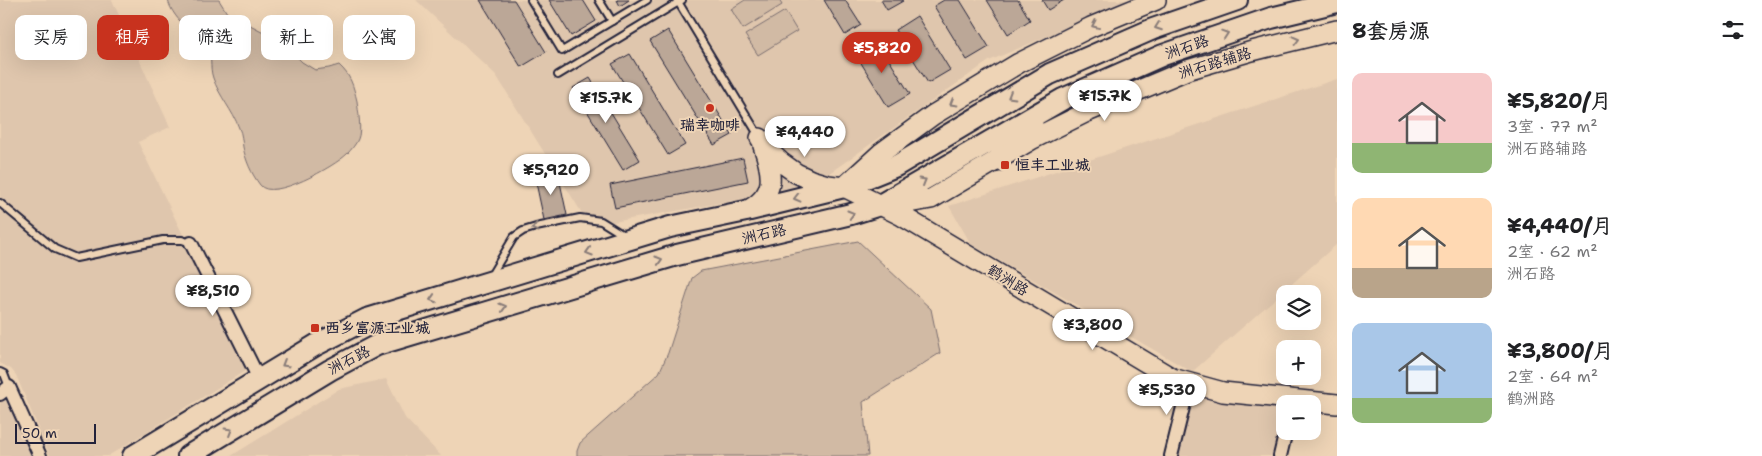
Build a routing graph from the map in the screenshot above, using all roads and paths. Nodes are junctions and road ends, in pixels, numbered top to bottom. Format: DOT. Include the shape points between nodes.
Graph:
graph roads {
  1 [pos="531,0"];
  2 [pos="599,0"];
  3 [pos="647,0"];
  4 [pos="1154,0"];
  5 [pos="1237,0"];
  6 [pos="679,1"];
  7 [pos="1337,2"];
  8 [pos="612,21"];
  9 [pos="1337,30"];
  10 [pos="558,75"];
  11 [pos="1063,99"];
  12 [pos="760,138"];
  13 [pos="996,161"];
  14 [pos="844,187"];
  15 [pos="0,203"];
  16 [pos="880,205"];
  17 [pos="746,211"];
  18 [pos="630,239"];
  19 [pos="191,243"];
  20 [pos="485,283"];
  21 [pos="0,372"];
  22 [pos="259,379"];
  23 [pos="1190,383"];
  24 [pos="5,390"];
  25 [pos="1276,400"];
  26 [pos="1321,403"];
  27 [pos="1337,404"];
  28 [pos="1284,440"];
  29 [pos="40,456"];
  30 [pos="133,456"];
  31 [pos="188,456"];
  32 [pos="1171,456"];
  33 [pos="1280,456"];
  1 -- 8 [label="lane" via="562,51"];
  2 -- 8 [label="lane"];
  3 -- 8 [label="lane"];
  4 -- 14 [label="main road, one-way" via="1012,67 933,114"];
  5 -- 14 [label="main road, 洲石路, one-way" via="1153,28 1050,74 896,166"];
  6 -- 10 [label="lane"];
  6 -- 12 [label="lane"];
  11 -- 7 [label="main road, 洲石路, one-way" via="1163,55 1271,18"];
  13 -- 9 [label="main road, 洲石路辅路, one-way" via="1087,112 1179,74 1252,51"];
  11 -- 13 [label="main road"];
  16 -- 11 [label="main road, 洲石路, one-way"];
  12 -- 14 [label="main road, 鹤洲路" via="770,152 796,173 828,185"];
  12 -- 17 [label="main road" via="771,174 770,186 757,206"];
  13 -- 16 [label="main road, 洲石路辅路" via="931,199"];
  14 -- 16 [label="main road, 鹤洲路"];
  14 -- 17 [label="main road, 洲石路, one-way"];
  15 -- 19 [label="lane" via="55,249 76,258 164,240"];
  16 -- 23 [label="main road, 鹤洲路" via="1172,378"];
  31 -- 16 [label="main road, 洲石路, one-way" via="330,370 378,345 677,254"];
  17 -- 18 [label="main road, 洲石路"];
  18 -- 20 [label="main road, 洲石路, one-way"];
  18 -- 20 [label="lane, one-way" via="601,221 589,219 536,227 514,238"];
  19 -- 22 [label="street"];
  20 -- 22 [label="main road, 洲石路, one-way" via="367,319"];
  21 -- 24 [label="lane" via="4,374"];
  22 -- 30 [label="main road, 洲石路"];
  23 -- 25 [label="main road, 鹤洲路" via="1223,392"];
  23 -- 32 [label="street"];
  24 -- 29 [label="street"];
  26 -- 27 [label="main road, 鹤洲路"];
  28 -- 33 [label="street"];
}
